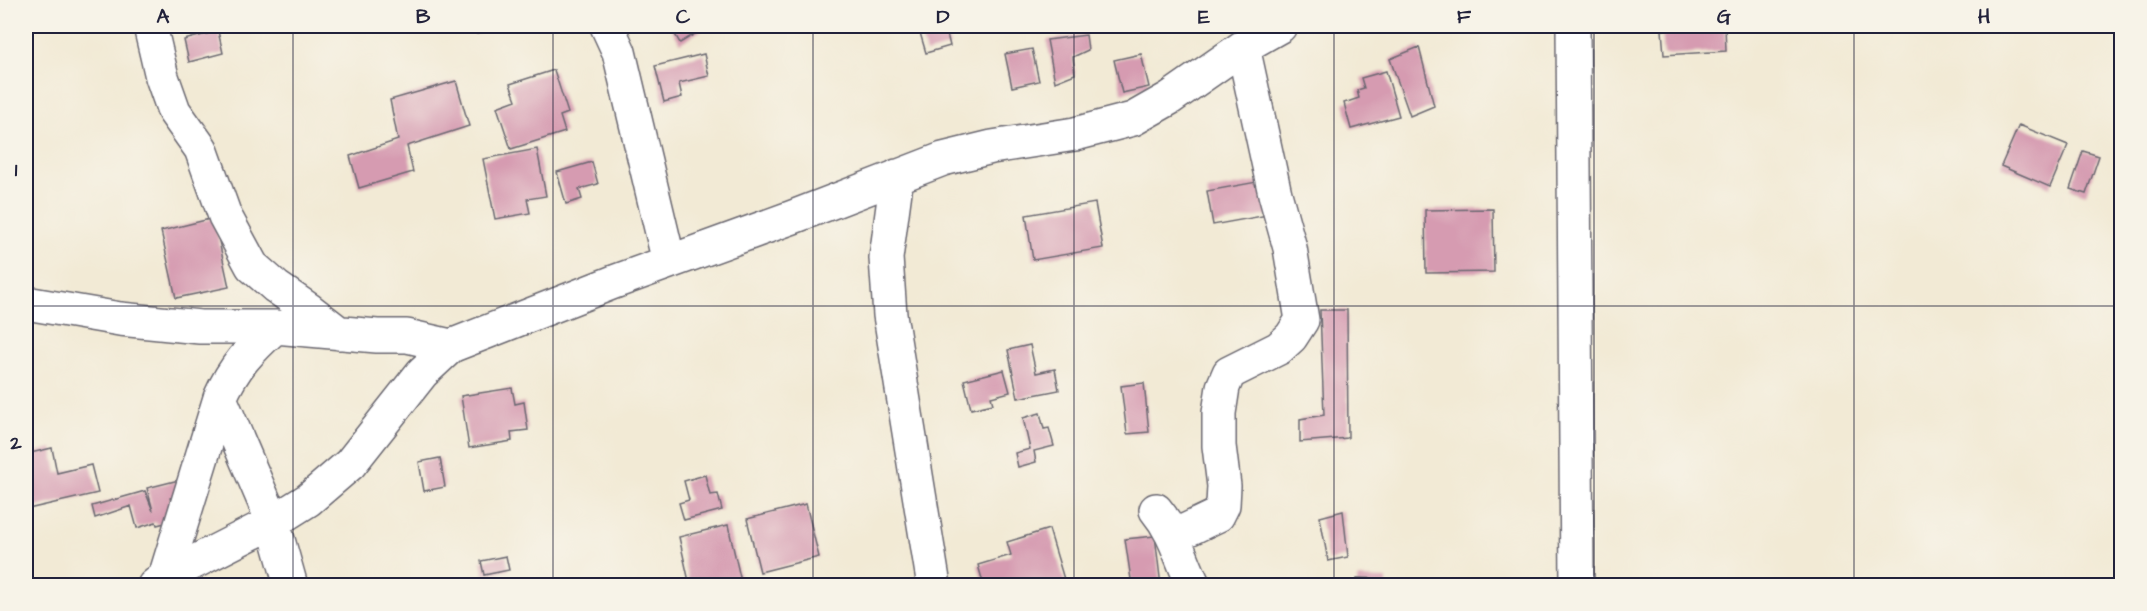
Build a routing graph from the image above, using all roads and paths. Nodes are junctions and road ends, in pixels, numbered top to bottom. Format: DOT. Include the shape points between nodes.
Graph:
graph roads {
  1 [pos="150,26"];
  2 [pos="607,26"];
  3 [pos="1280,26"];
  4 [pos="1573,26"];
  5 [pos="1243,47"];
  6 [pos="897,176"];
  7 [pos="669,262"];
  8 [pos="26,303"];
  9 [pos="274,327"];
  10 [pos="339,333"];
  11 [pos="451,346"];
  12 [pos="220,398"];
  13 [pos="1155,510"];
  14 [pos="273,522"];
  15 [pos="1174,536"];
  16 [pos="159,581"];
  17 [pos="291,585"];
  18 [pos="934,585"];
  19 [pos="1194,585"];
  20 [pos="1577,585"];
  1 -- 10 [label="street" via="174,111 201,149 225,216 252,266"];
  2 -- 7 [label="street" via="619,52"];
  3 -- 5 [label="street"];
  4 -- 20 [label="street"];
  5 -- 6 [label="street" via="1134,119 1074,134 992,147"];
  5 -- 15 [label="street" via="1290,248 1302,320 1279,348 1229,373 1219,413 1223,505 1218,515"];
  6 -- 7 [label="street"];
  6 -- 18 [label="street" via="886,258 890,315"];
  7 -- 11 [label="street"];
  8 -- 9 [label="street" via="166,324"];
  9 -- 10 [label="street"];
  9 -- 12 [label="street" via="246,354"];
  10 -- 11 [label="street" via="407,336"];
  11 -- 14 [label="street" via="422,373 350,464 308,500"];
  12 -- 14 [label="street"];
  12 -- 16 [label="street"];
  13 -- 15 [label="street"];
  14 -- 16 [label="street"];
  14 -- 17 [label="street"];
  15 -- 19 [label="street"];
}
